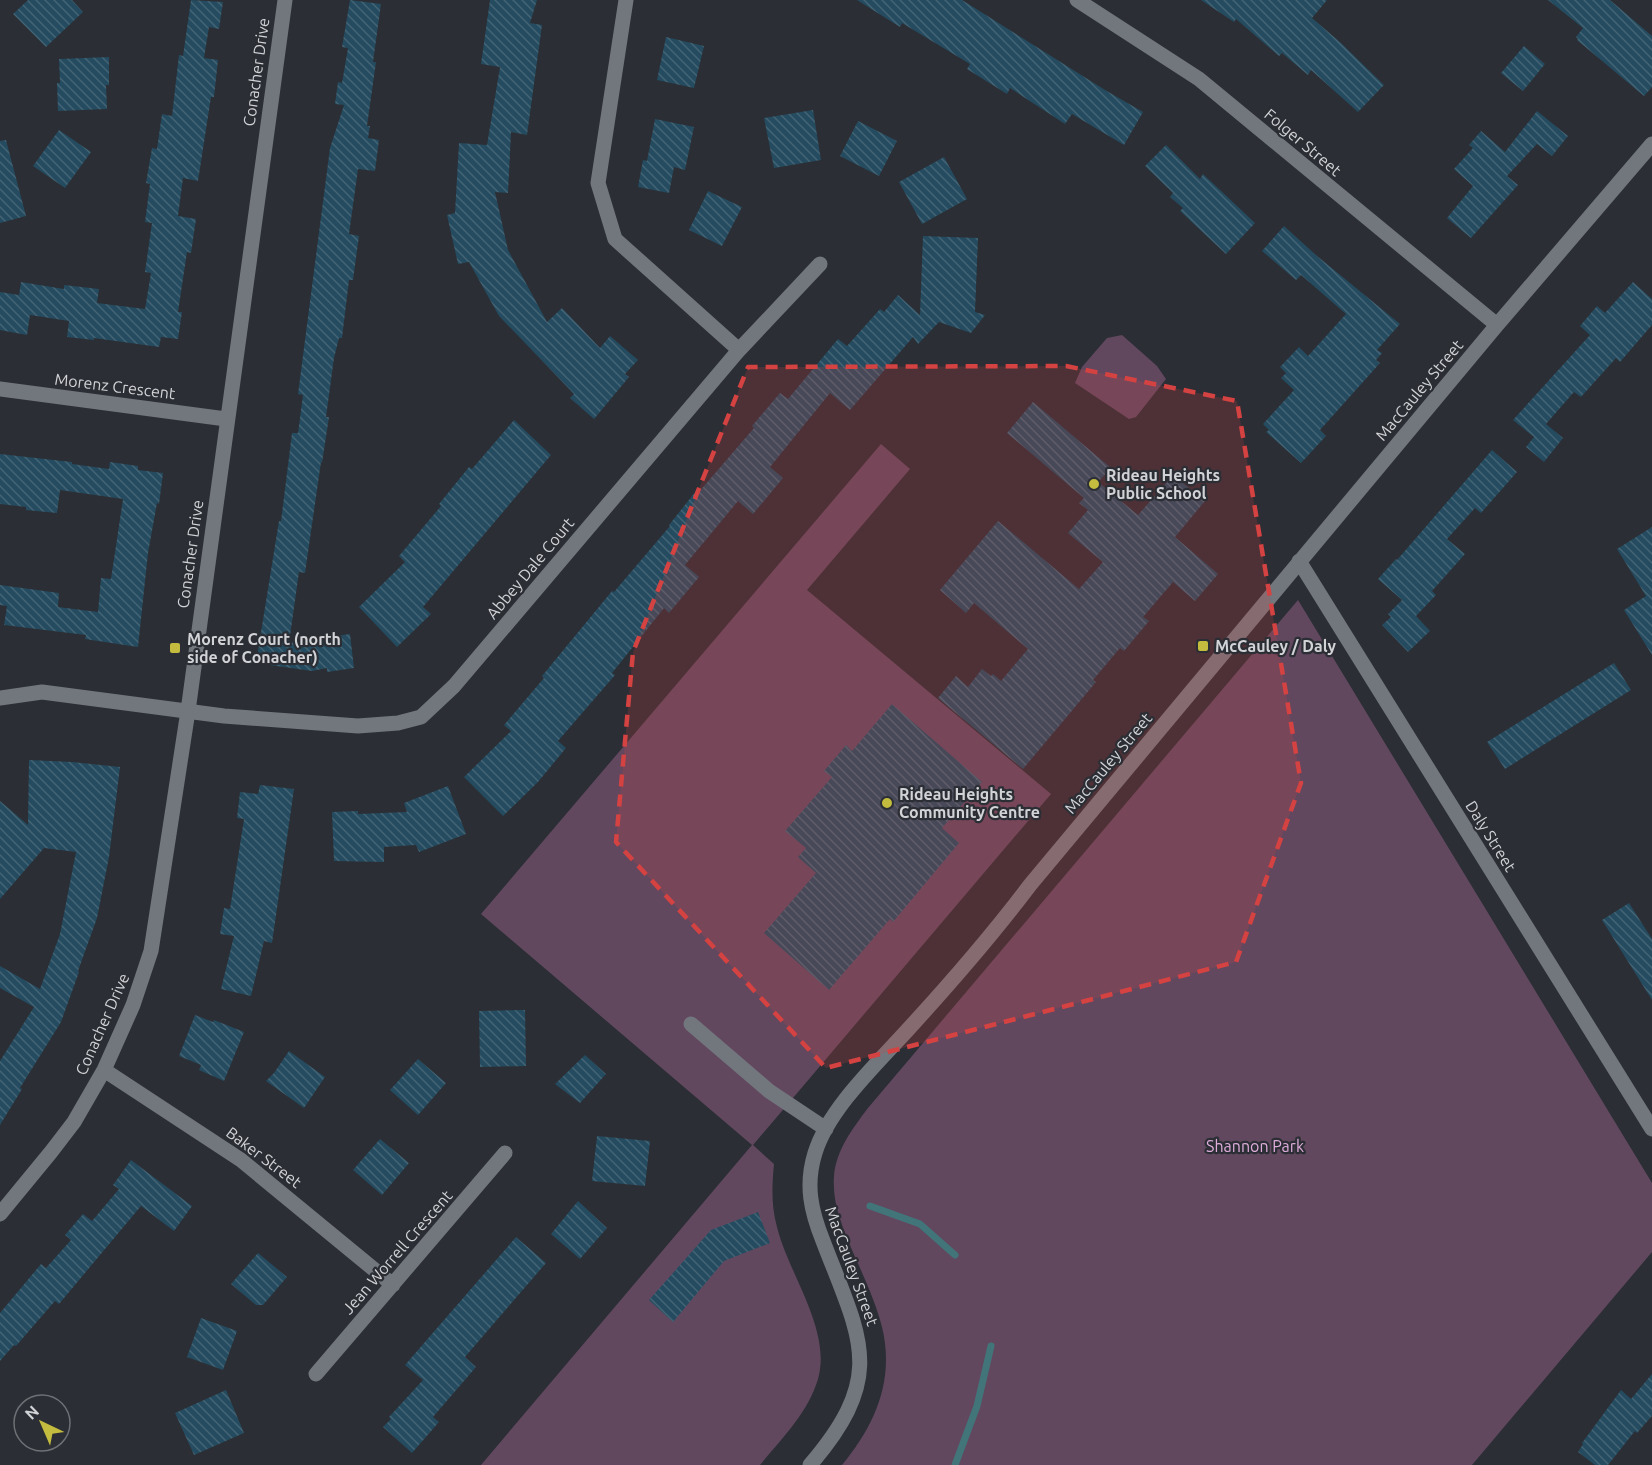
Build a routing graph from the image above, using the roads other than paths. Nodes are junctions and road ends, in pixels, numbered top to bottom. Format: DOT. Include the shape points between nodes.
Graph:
graph roads {
  1 [pos="285,0"];
  2 [pos="626,0"];
  3 [pos="1077,0"];
  4 [pos="1652,144"];
  5 [pos="820,264"];
  6 [pos="1497,325"];
  7 [pos="739,350"];
  8 [pos="0,389"];
  9 [pos="226,419"];
  10 [pos="1299,561"];
  11 [pos="0,698"];
  12 [pos="188,711"];
  13 [pos="691,1024"];
  14 [pos="104,1071"];
  15 [pos="826,1128"];
  16 [pos="1652,1129"];
  17 [pos="505,1153"];
  18 [pos="0,1214"];
  19 [pos="393,1285"];
  20 [pos="316,1374"];
  21 [pos="810,1465"];
  1 -- 9 [label="street, Conacher Drive"];
  2 -- 7 [label="street" via="598,183 607,216 615,239"];
  3 -- 6 [label="street, Folger Street" via="1199,79"];
  4 -- 6 [label="street, MacCauley Street"];
  5 -- 7 [label="street, Abbey Dale Court"];
  6 -- 10 [label="street, MacCauley Street"];
  7 -- 12 [label="street, Abbey Dale Court" via="454,686 421,717 358,726"];
  8 -- 9 [label="street, Morenz Crescent"];
  9 -- 12 [label="street, Conacher Drive"];
  10 -- 15 [label="street, MacCauley Street" via="998,927 839,1108"];
  10 -- 16 [label="street, Daly Street"];
  11 -- 12 [label="street" via="42,692"];
  12 -- 14 [label="street, Conacher Drive" via="151,951"];
  13 -- 15 [label="street" via="769,1091"];
  14 -- 18 [label="street, Conacher Drive" via="63,1137"];
  14 -- 19 [label="street, Baker Street" via="248,1165"];
  15 -- 21 [label="street, MacCauley Street" via="810,1172 810,1202 854,1322 861,1360 859,1381 845,1418"];
  17 -- 19 [label="street, Jean Worrell Crescent"];
  19 -- 20 [label="street, Jean Worrell Crescent"];
}
